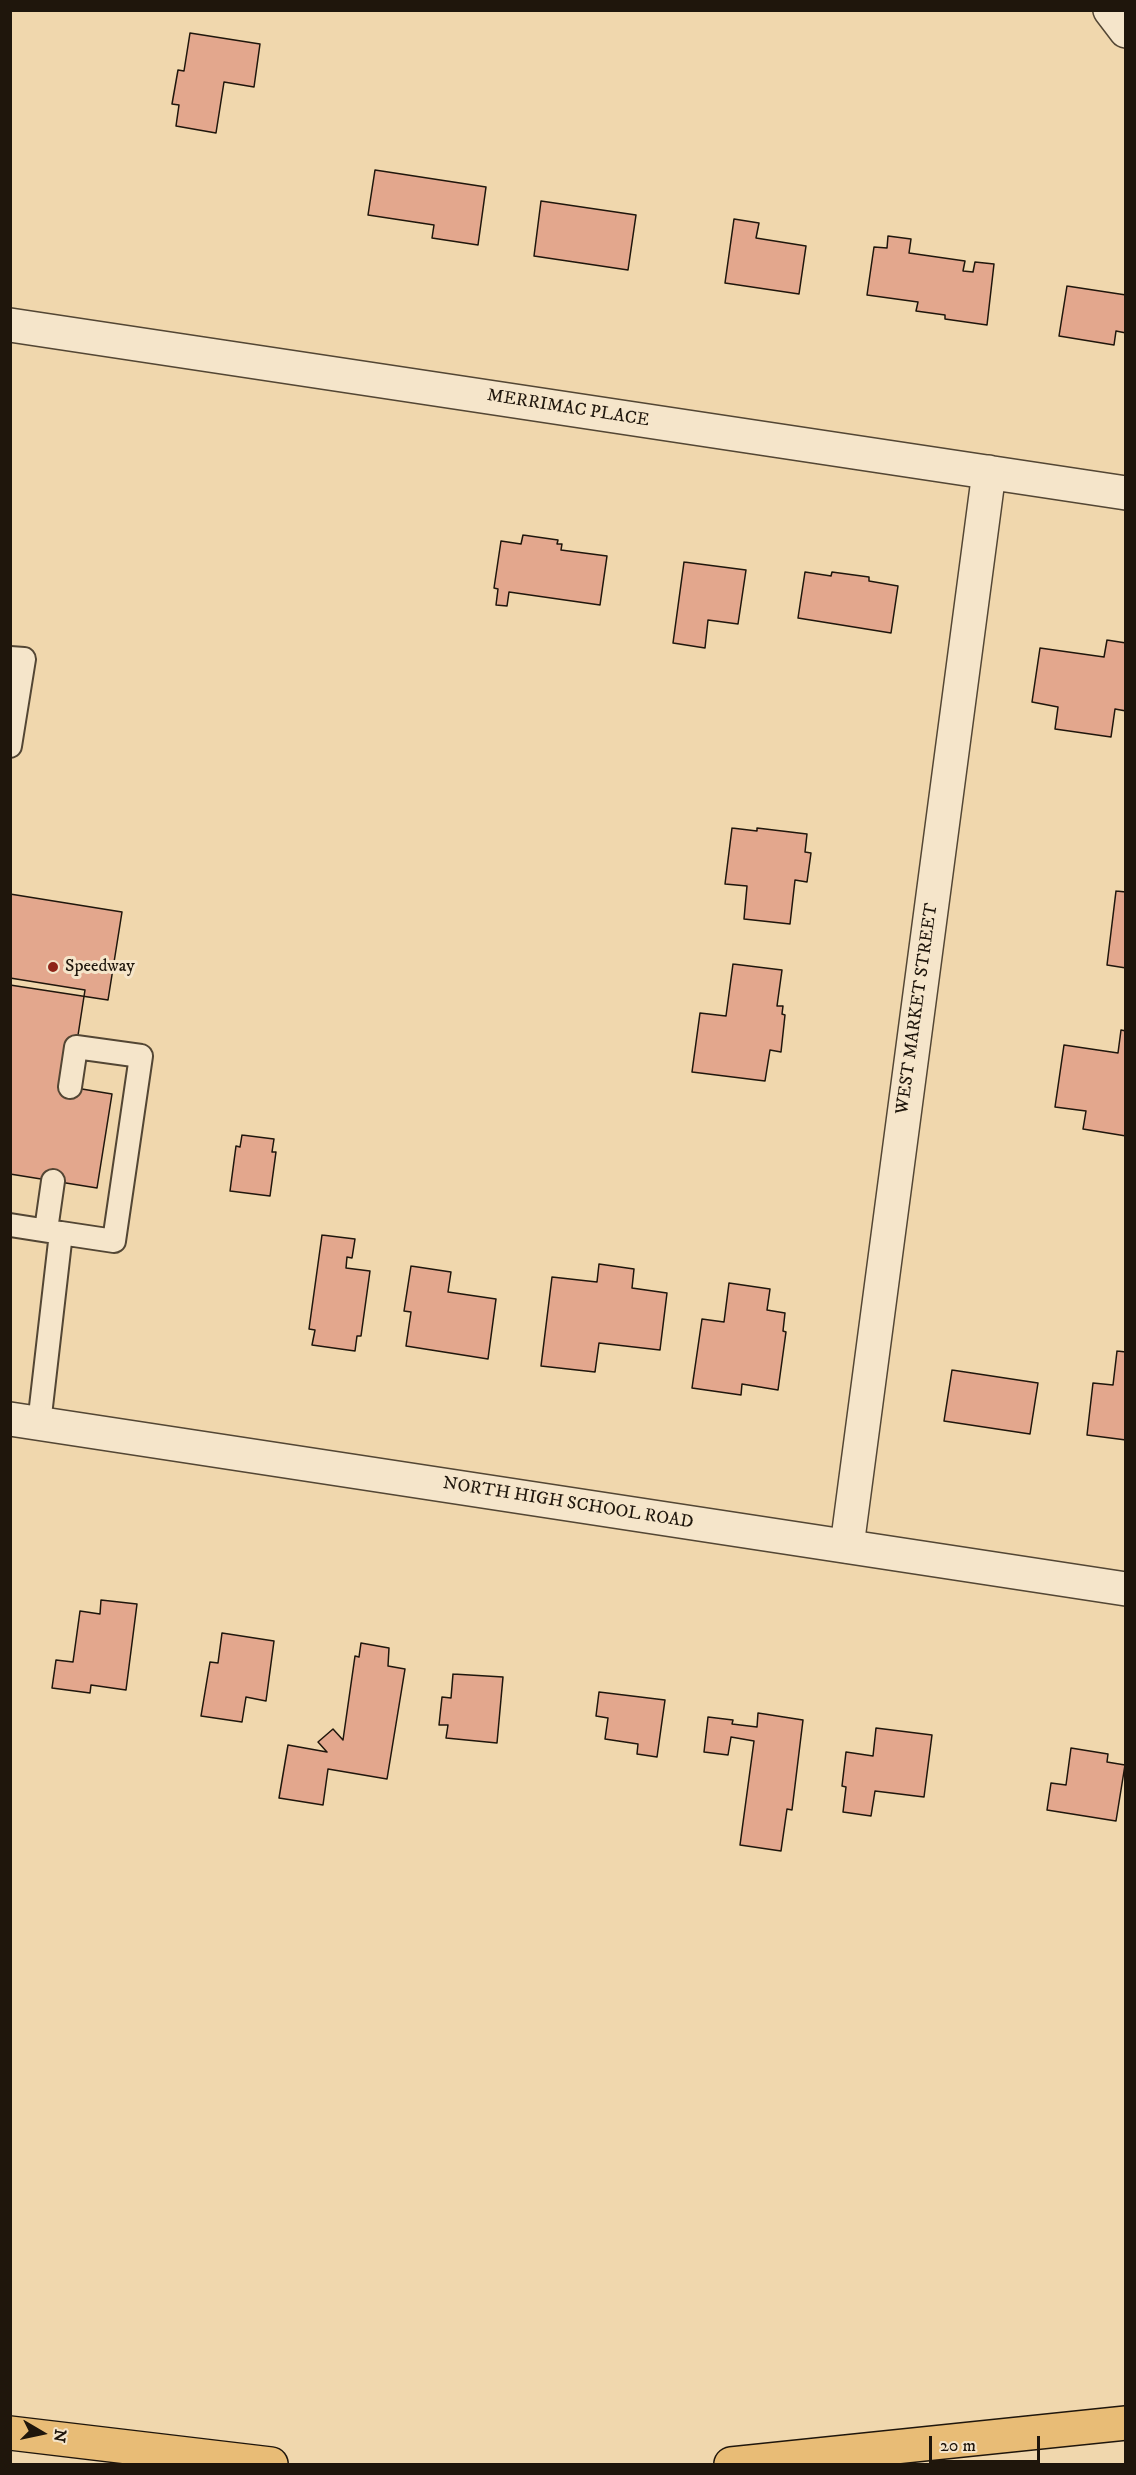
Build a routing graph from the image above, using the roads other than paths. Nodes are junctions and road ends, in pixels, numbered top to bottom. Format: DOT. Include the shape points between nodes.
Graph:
graph roads {
  1 [pos="1110,10"];
  2 [pos="1125,31"];
  3 [pos="10,326"];
  4 [pos="989,472"];
  5 [pos="1125,493"];
  6 [pos="10,658"];
  7 [pos="10,746"];
  8 [pos="70,1087"];
  9 [pos="53,1181"];
  10 [pos="10,1225"];
  11 [pos="54,1232"];
  12 [pos="18,1423"];
  13 [pos="847,1546"];
  14 [pos="1125,1589"];
  15 [pos="1125,2423"];
  16 [pos="10,2433"];
  17 [pos="271,2464"];
  18 [pos="731,2464"];
  1 -- 2 [label="street"];
  3 -- 4 [label="street, MERRIMAC PLACE"];
  4 -- 5 [label="street, MERRIMAC PLACE"];
  4 -- 13 [label="street, WEST MARKET STREET"];
  6 -- 7 [label="lane" via="24,659"];
  8 -- 11 [label="lane" via="76,1047 141,1056 114,1241"];
  9 -- 11 [label="lane"];
  10 -- 11 [label="lane"];
  11 -- 12 [label="lane"];
  12 -- 13 [label="street, NORTH HIGH SCHOOL ROAD"];
  13 -- 14 [label="street, NORTH HIGH SCHOOL ROAD"];
  15 -- 18 [label="highway"];
  16 -- 17 [label="highway"];
}
